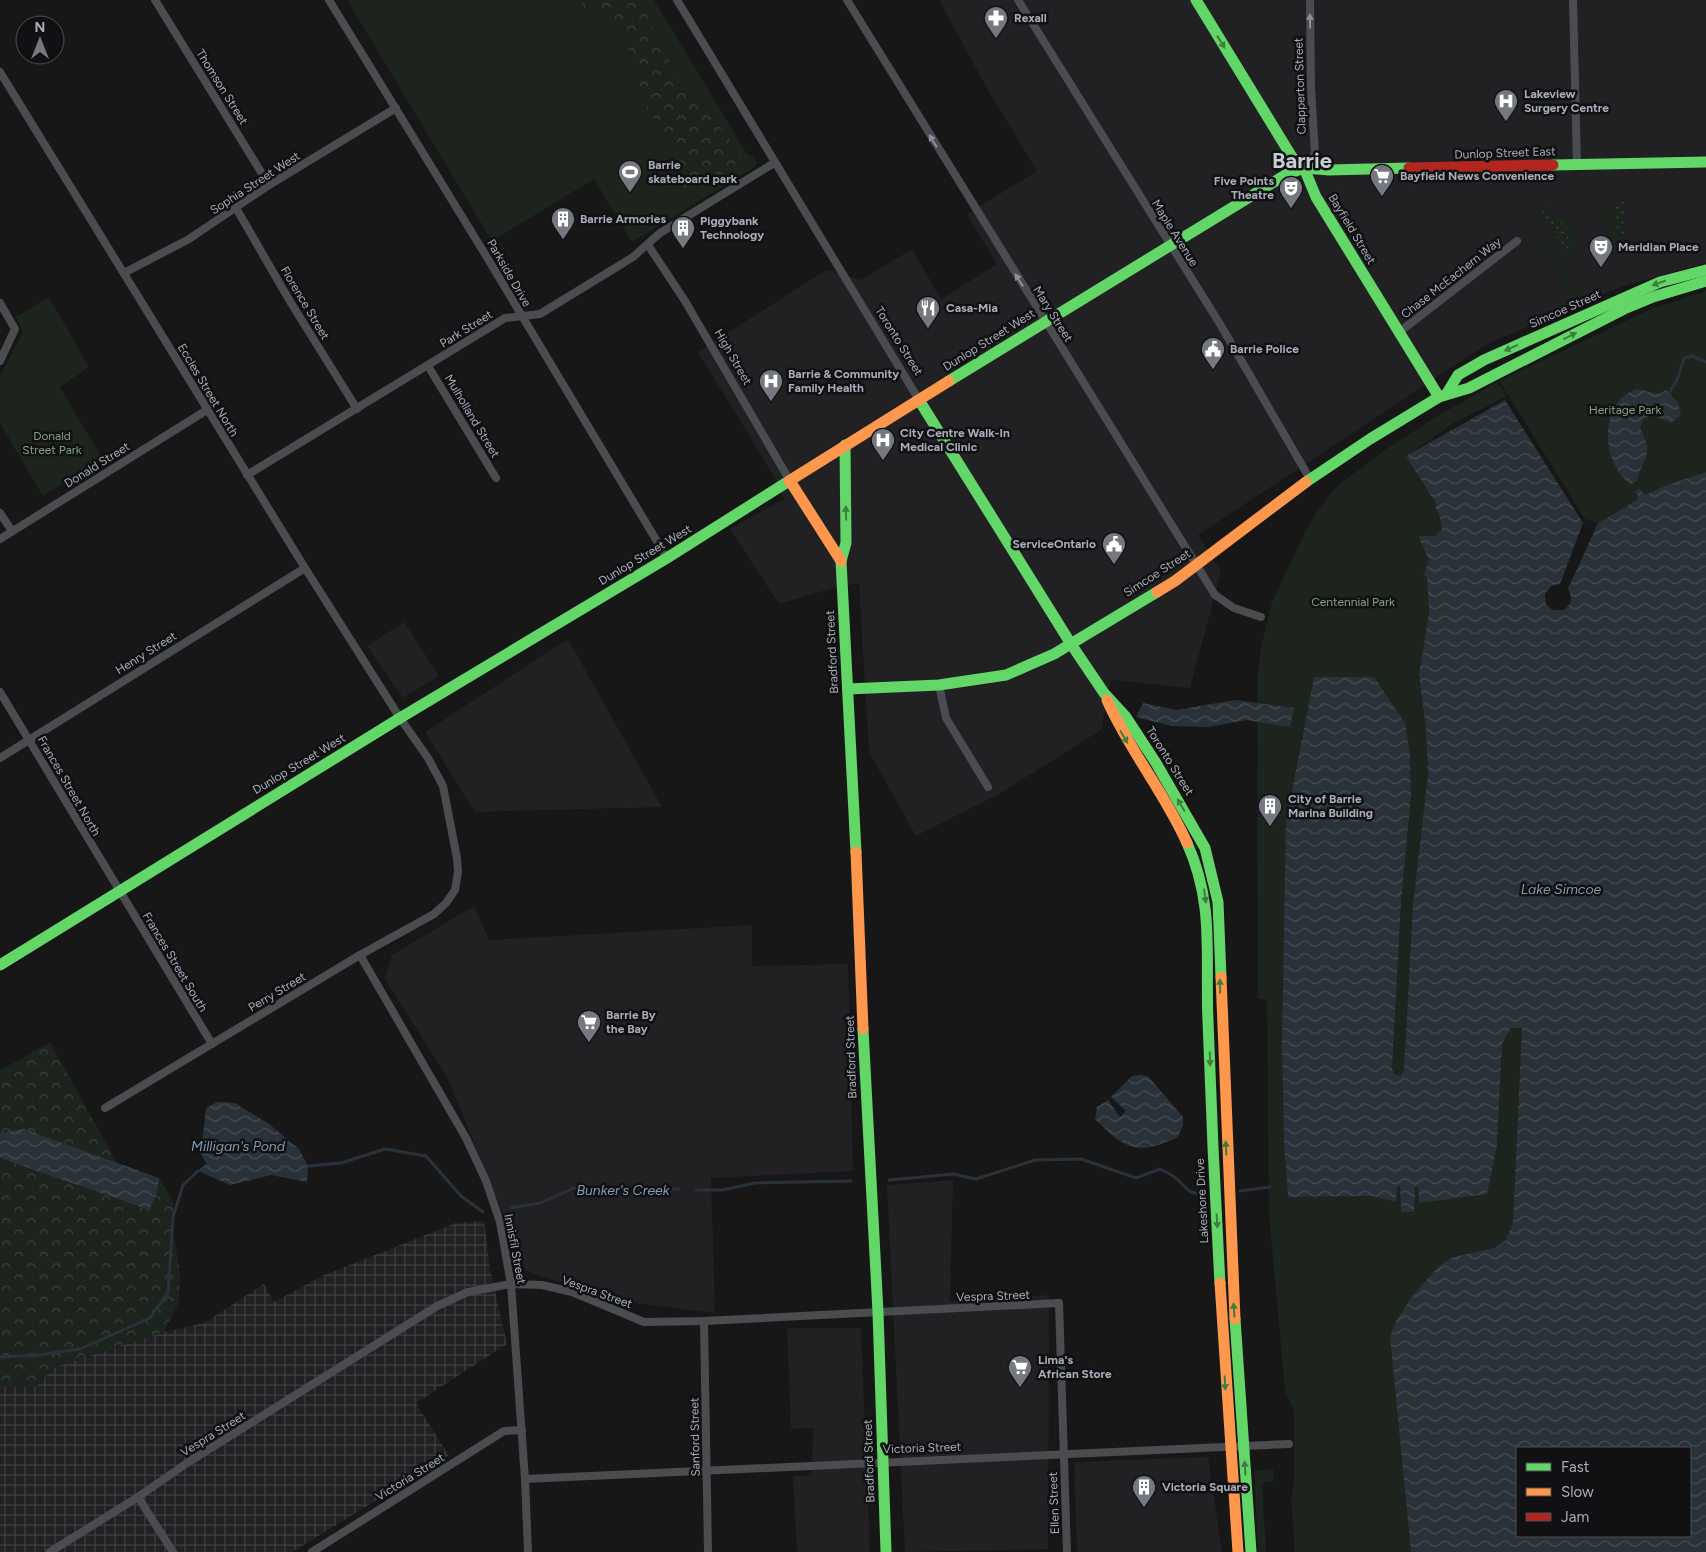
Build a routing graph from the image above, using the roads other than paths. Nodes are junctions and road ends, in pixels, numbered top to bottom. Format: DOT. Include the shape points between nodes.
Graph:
graph roads {
  1 [pos="155,0"];
  2 [pos="329,0"];
  3 [pos="678,0"];
  4 [pos="847,0"];
  5 [pos="1018,0"];
  6 [pos="1196,0"];
  7 [pos="1310,0"];
  8 [pos="1573,0"];
  9 [pos="0,72"];
  10 [pos="396,108"];
  11 [pos="1706,162"];
  12 [pos="774,163"];
  13 [pos="1577,165"];
  14 [pos="1304,168"];
  15 [pos="269,185"];
  16 [pos="236,208"];
  17 [pos="1517,240"];
  18 [pos="648,245"];
  19 [pos="1171,245"];
  20 [pos="1706,270"];
  21 [pos="124,273"];
  22 [pos="1706,281"];
  23 [pos="0,303"];
  24 [pos="521,316"];
  25 [pos="1044,321"];
  26 [pos="1398,333"];
  27 [pos="0,361"];
  28 [pos="428,366"];
  29 [pos="1443,395"];
  30 [pos="919,400"];
  31 [pos="357,409"];
  32 [pos="207,410"];
  33 [pos="845,445"];
  34 [pos="247,475"];
  35 [pos="496,478"];
  36 [pos="1310,480"];
  37 [pos="790,481"];
  38 [pos="0,513"];
  39 [pos="12,532"];
  40 [pos="0,539"];
  41 [pos="667,558"];
  42 [pos="841,561"];
  43 [pos="1197,565"];
  44 [pos="305,568"];
  45 [pos="1260,617"];
  46 [pos="1071,644"];
  47 [pos="939,685"];
  48 [pos="848,689"];
  49 [pos="0,692"];
  50 [pos="1104,693"];
  51 [pos="400,718"];
  52 [pos="29,740"];
  53 [pos="0,758"];
  54 [pos="988,787"];
  55 [pos="1193,849"];
  56 [pos="119,890"];
  57 [pos="455,890"];
  58 [pos="360,955"];
  59 [pos="0,965"];
  60 [pos="212,1044"];
  61 [pos="105,1108"];
  62 [pos="511,1284"];
  63 [pos="878,1312"];
  64 [pos="704,1321"];
  65 [pos="522,1430"];
  66 [pos="1289,1444"];
  67 [pos="1244,1446"];
  68 [pos="1229,1447"];
  69 [pos="1063,1454"];
  70 [pos="882,1461"];
  71 [pos="706,1471"];
  72 [pos="525,1479"];
  73 [pos="138,1497"];
  74 [pos="50,1552"];
  75 [pos="173,1552"];
  76 [pos="312,1552"];
  77 [pos="528,1552"];
  78 [pos="708,1552"];
  79 [pos="886,1552"];
  80 [pos="1068,1552"];
  81 [pos="1238,1552"];
  82 [pos="1251,1552"];
  1 -- 15 [label="street, Thomson Street"];
  2 -- 10 [label="street, Parkside Drive"];
  3 -- 12 [label="street, Toronto Street"];
  25 -- 4 [label="street, Mary Street, one-way"];
  5 -- 19 [label="street, Maple Avenue"];
  6 -- 14 [label="main road, Bayfield Street, one-way" via="1292,157"];
  14 -- 7 [label="street, Clapperton Street, one-way" via="1315,153"];
  8 -- 13 [label="street"];
  9 -- 21 [label="street, Eccles Street North"];
  10 -- 15 [label="street, Sophia Street West"];
  10 -- 24 [label="street, Parkside Drive"];
  11 -- 13 [label="main road, Dunlop Street East"];
  12 -- 18 [label="street, Park Street" via="660,234"];
  12 -- 30 [label="street, Toronto Street"];
  13 -- 14 [label="main road, Dunlop Street East"];
  14 -- 19 [label="main road, Dunlop Street West" via="1288,174"];
  14 -- 26 [label="main road, Bayfield Street" via="1316,197"];
  15 -- 16 [label="street, Sophia Street West"];
  16 -- 21 [label="street, Sophia Street West"];
  16 -- 31 [label="street, Florence Street"];
  17 -- 26 [label="street, Chase McEachern Way"];
  18 -- 24 [label="street, Park Street" via="540,314"];
  18 -- 37 [label="street, High Street" via="685,301"];
  19 -- 25 [label="main road, Dunlop Street West"];
  19 -- 36 [label="street, Maple Avenue"];
  20 -- 29 [label="main road, Simcoe Street, one-way" via="1638,290 1484,360 1458,375"];
  21 -- 32 [label="street, Eccles Street North"];
  29 -- 22 [label="main road, Simcoe Street, one-way" via="1469,388 1631,306"];
  23 -- 27 [label="street" via="14,335"];
  24 -- 28 [label="street, Park Street" via="505,318"];
  24 -- 41 [label="street, Parkside Drive"];
  25 -- 30 [label="main road, Dunlop Street West"];
  25 -- 43 [label="street, Mary Street"];
  26 -- 29 [label="main road, Bayfield Street"];
  28 -- 31 [label="street, Park Street"];
  28 -- 35 [label="street, Mulholland Street"];
  29 -- 36 [label="main road, Simcoe Street"];
  30 -- 33 [label="main road, Dunlop Street West"];
  30 -- 46 [label="main road, Toronto Street"];
  31 -- 34 [label="street, Park Street"];
  32 -- 34 [label="street, Eccles Street North"];
  32 -- 39 [label="street, Donald Street"];
  33 -- 37 [label="main road, Dunlop Street West"];
  42 -- 33 [label="main road, one-way" via="846,543"];
  34 -- 44 [label="street, Eccles Street North"];
  36 -- 43 [label="main road, Simcoe Street"];
  37 -- 41 [label="main road, Dunlop Street West"];
  37 -- 42 [label="main road, High Street"];
  38 -- 39 [label="street"];
  39 -- 40 [label="street, Donald Street"];
  41 -- 51 [label="main road, Dunlop Street West"];
  42 -- 48 [label="main road, Bradford Street"];
  43 -- 45 [label="street, Mary Street" via="1215,595 1234,608"];
  43 -- 46 [label="main road, Simcoe Street"];
  44 -- 51 [label="street, Eccles Street North"];
  44 -- 52 [label="street, Henry Street"];
  46 -- 47 [label="main road, Simcoe Street" via="1006,675"];
  46 -- 50 [label="main road, Toronto Street"];
  47 -- 48 [label="main road, Simcoe Street"];
  47 -- 54 [label="street" via="946,718"];
  48 -- 63 [label="main road, Bradford Street"];
  49 -- 52 [label="street, Frances Street North"];
  50 -- 55 [label="main road, Toronto Street, one-way" via="1116,723"];
  67 -- 50 [label="main road, Toronto Street, one-way" via="1232,1276 1218,902 1205,848 1156,763 1126,717"];
  51 -- 56 [label="main road, Dunlop Street West"];
  51 -- 57 [label="street, Eccles Street North" via="443,786 457,858"];
  52 -- 53 [label="street, Henry Street"];
  52 -- 56 [label="street, Frances Street North"];
  55 -- 68 [label="main road, Lakeshore Drive, one-way" via="1208,919 1207,997"];
  56 -- 59 [label="main road, Dunlop Street West"];
  56 -- 60 [label="street, Frances Street South"];
  57 -- 58 [label="street, Perry Street" via="434,914"];
  58 -- 60 [label="street, Perry Street"];
  58 -- 62 [label="street, Innisfil Street" via="466,1138 500,1222"];
  60 -- 61 [label="street, Perry Street"];
  62 -- 64 [label="street, Vespra Street" via="542,1285 572,1292 644,1322"];
  62 -- 65 [label="street, Innisfil Street"];
  62 -- 73 [label="street, Vespra Street" via="468,1292 437,1306"];
  63 -- 64 [label="street, Vespra Street"];
  63 -- 69 [label="street, Vespra Street" via="1059,1303"];
  63 -- 70 [label="main road, Bradford Street"];
  64 -- 71 [label="street, Sanford Street"];
  65 -- 72 [label="street, Innisfil Street"];
  65 -- 76 [label="street, Victoria Street" via="504,1431"];
  66 -- 67 [label="street, Victoria Street"];
  67 -- 68 [label="street, Victoria Street"];
  82 -- 67 [label="main road, one-way"];
  68 -- 69 [label="street, Victoria Street"];
  68 -- 81 [label="main road, Lakeshore Drive"];
  69 -- 70 [label="street, Victoria Street"];
  69 -- 80 [label="street, Ellen Street"];
  70 -- 71 [label="street, Victoria Street"];
  70 -- 79 [label="main road, Bradford Street"];
  71 -- 72 [label="street, Victoria Street"];
  71 -- 78 [label="street, Sanford Street"];
  72 -- 77 [label="street, Innisfil Street"];
  73 -- 74 [label="street, Vespra Street"];
  73 -- 75 [label="street"];
}
